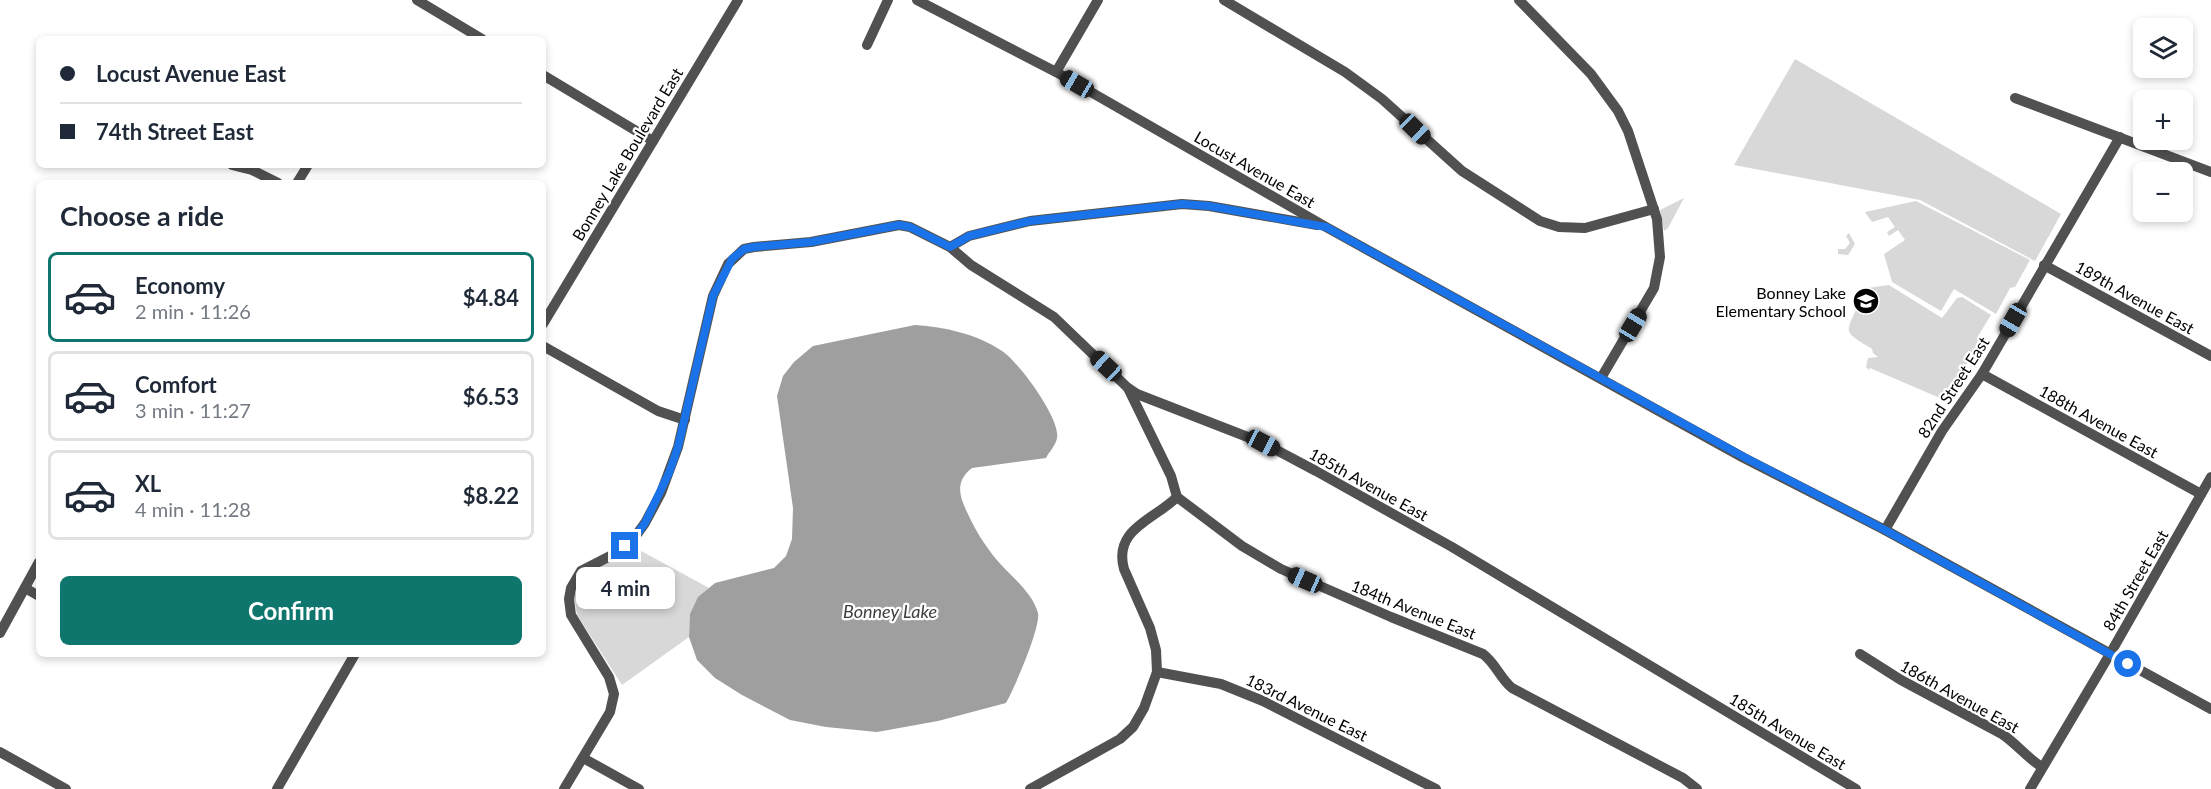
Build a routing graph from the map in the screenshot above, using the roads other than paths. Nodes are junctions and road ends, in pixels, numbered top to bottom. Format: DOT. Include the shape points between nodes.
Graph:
graph roads {
  1 [pos="417,0"];
  2 [pos="738,0"];
  3 [pos="888,0"];
  4 [pos="917,0"];
  5 [pos="1098,0"];
  6 [pos="1224,0"];
  7 [pos="1519,0"];
  8 [pos="477,36"];
  9 [pos="867,45"];
  10 [pos="1056,72"];
  11 [pos="546,77"];
  12 [pos="2015,98"];
  13 [pos="2120,137"];
  14 [pos="652,141"];
  15 [pos="244,168"];
  16 [pos="2211,172"];
  17 [pos="272,180"];
  18 [pos="1654,208"];
  19 [pos="1326,227"];
  20 [pos="950,247"];
  21 [pos="2044,265"];
  22 [pos="546,319"];
  23 [pos="546,348"];
  24 [pos="2211,356"];
  25 [pos="1982,374"];
  26 [pos="1601,378"];
  27 [pos="1128,388"];
  28 [pos="685,420"];
  29 [pos="2211,477"];
  30 [pos="2201,494"];
  31 [pos="1177,497"];
  32 [pos="1885,530"];
  33 [pos="36,568"];
  34 [pos="25,588"];
  35 [pos="36,594"];
  36 [pos="0,633"];
  37 [pos="1860,654"];
  38 [pos="2110,654"];
  39 [pos="352,657"];
  40 [pos="1157,672"];
  41 [pos="2211,709"];
  42 [pos="0,752"];
  43 [pos="583,758"];
  44 [pos="2042,766"];
  45 [pos="66,789"];
  46 [pos="277,789"];
  47 [pos="564,789"];
  48 [pos="639,789"];
  49 [pos="1030,789"];
  50 [pos="1436,789"];
  51 [pos="1697,789"];
  52 [pos="1856,789"];
  53 [pos="2030,789"];
  1 -- 8 [label="street"];
  2 -- 14 [label="street, Bonney Lake Boulevard East"];
  3 -- 9 [label="street"];
  4 -- 10 [label="street, Locust Avenue East"];
  5 -- 10 [label="street"];
  6 -- 18 [label="street" via="1354,78 1462,171 1540,221 1558,227 1585,228"];
  7 -- 18 [label="street" via="1591,74 1618,111"];
  10 -- 19 [label="street, Locust Avenue East"];
  11 -- 14 [label="street"];
  12 -- 13 [label="street"];
  13 -- 16 [label="street"];
  13 -- 21 [label="street, 82nd Street East"];
  14 -- 22 [label="street, Bonney Lake Boulevard East"];
  15 -- 17 [label="street"];
  18 -- 26 [label="street" via="1660,257 1654,288"];
  19 -- 20 [label="street" via="1182,204 1030,221 969,236"];
  19 -- 26 [label="street, Locust Avenue East"];
  20 -- 27 [label="street, 185th Avenue East" via="971,265 1054,317"];
  20 -- 28 [label="street, 185th Avenue East" via="899,225 811,242 744,249 720,278"];
  21 -- 24 [label="street, 189th Avenue East"];
  21 -- 25 [label="street, 82nd Street East"];
  23 -- 28 [label="street" via="658,411"];
  25 -- 30 [label="street, 188th Avenue East"];
  25 -- 32 [label="street, 82nd Street East" via="1942,431"];
  26 -- 32 [label="street, Locust Avenue East"];
  27 -- 31 [label="street" via="1172,476"];
  27 -- 52 [label="street, 185th Avenue East" via="1263,443 1353,491"];
  28 -- 43 [label="street, 185th Avenue East" via="668,476 639,532 618,552 581,571 571,588 571,615 609,677 614,694 610,712"];
  29 -- 30 [label="street, 84th Street East"];
  30 -- 38 [label="street, 84th Street East"];
  31 -- 40 [label="street" via="1134,530 1121,553 1154,639"];
  31 -- 51 [label="street, 184th Avenue East" via="1242,546 1281,569 1483,654 1512,688"];
  32 -- 38 [label="street, Locust Avenue East"];
  33 -- 34 [label="street"];
  34 -- 35 [label="street"];
  34 -- 36 [label="street"];
  37 -- 44 [label="street, 186th Avenue East" via="2015,742"];
  38 -- 41 [label="street, Locust Avenue East"];
  38 -- 44 [label="street, 84th Street East"];
  39 -- 46 [label="street"];
  40 -- 49 [label="street" via="1144,708 1128,733"];
  40 -- 50 [label="street, 183rd Avenue East" via="1221,684 1254,697"];
  42 -- 45 [label="street"];
  43 -- 47 [label="street"];
  43 -- 48 [label="street"];
  44 -- 53 [label="street, 84th Street East"];
}
